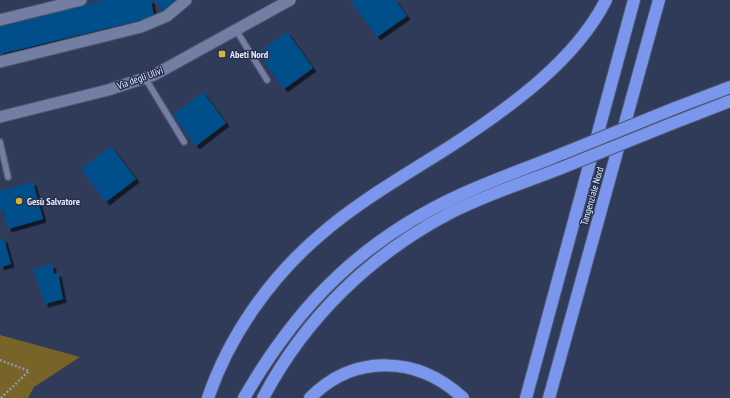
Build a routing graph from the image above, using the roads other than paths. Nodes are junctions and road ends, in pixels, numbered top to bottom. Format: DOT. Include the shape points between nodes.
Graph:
graph roads {
  1 [pos="81,0"];
  2 [pos="186,0"];
  3 [pos="290,0"];
  4 [pos="606,0"];
  5 [pos="634,0"];
  6 [pos="659,0"];
  7 [pos="663,0"];
  8 [pos="280,3"];
  9 [pos="0,20"];
  10 [pos="236,30"];
  11 [pos="648,42"];
  12 [pos="0,62"];
  13 [pos="145,78"];
  14 [pos="267,80"];
  15 [pos="730,87"];
  16 [pos="730,101"];
  17 [pos="0,117"];
  18 [pos="0,142"];
  19 [pos="184,142"];
  20 [pos="8,177"];
  21 [pos="208,398"];
  22 [pos="244,398"];
  23 [pos="263,398"];
  24 [pos="310,398"];
  25 [pos="463,398"];
  26 [pos="526,398"];
  27 [pos="549,398"];
  1 -- 9 [label="street"];
  2 -- 12 [label="street" via="166,16 141,26"];
  3 -- 8 [label="street, Via degli Ulivi"];
  4 -- 21 [label="highway" via="579,39 526,93 489,121 352,210 293,261 266,292 237,334"];
  5 -- 26 [label="highway, Tangenziale Nord"];
  6 -- 11 [label="highway, Tangenziale Nord"];
  7 -- 11 [label="highway"];
  8 -- 10 [label="street, Via degli Ulivi"];
  10 -- 13 [label="street, Via degli Ulivi"];
  10 -- 14 [label="lane"];
  11 -- 27 [label="highway, Tangenziale Nord"];
  13 -- 17 [label="street, Via degli Ulivi"];
  13 -- 19 [label="lane"];
  15 -- 22 [label="highway, bridge" via="462,194 408,222 369,249 324,288 292,325"];
  16 -- 23 [label="highway, bridge" via="559,168 452,212 426,226 349,284 316,318 287,356"];
  18 -- 20 [label="lane"];
  24 -- 25 [label="highway" via="321,387 339,376 359,368 378,365 397,366 421,372 449,386"];
}
